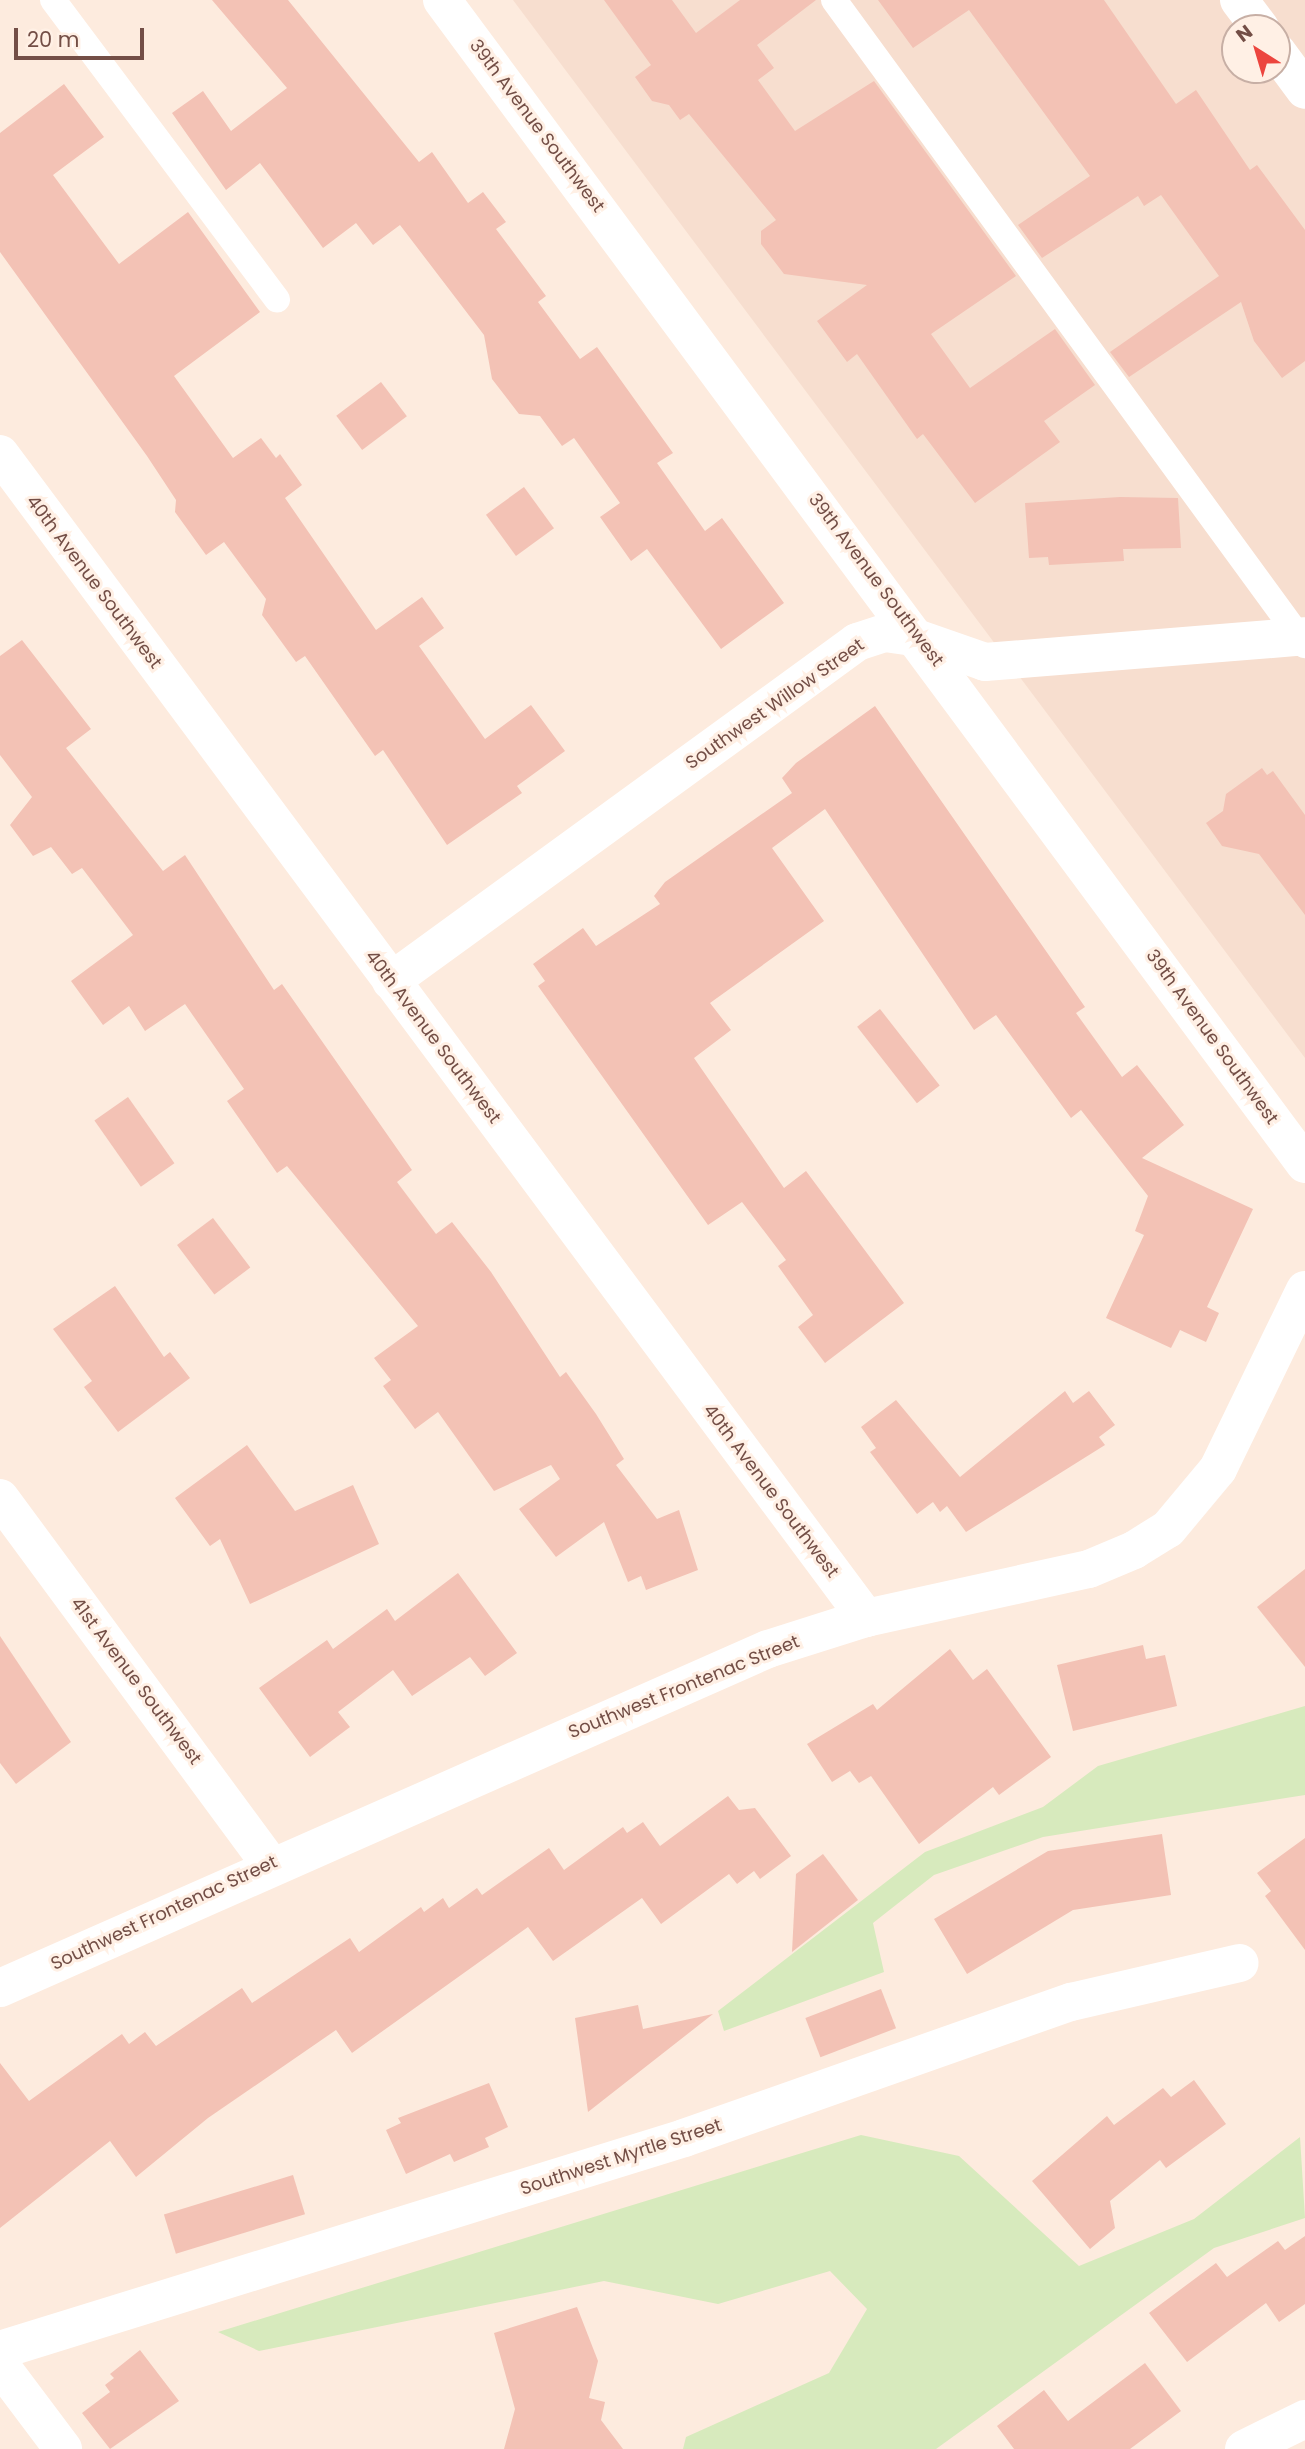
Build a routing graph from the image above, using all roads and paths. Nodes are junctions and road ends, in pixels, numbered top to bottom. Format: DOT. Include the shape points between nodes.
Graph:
graph roads {
  1 [pos="53,0"];
  2 [pos="442,0"];
  3 [pos="834,0"];
  4 [pos="1291,70"];
  5 [pos="1305,90"];
  6 [pos="277,299"];
  7 [pos="0,454"];
  8 [pos="920,639"];
  9 [pos="1303,639"];
  10 [pos="391,981"];
  11 [pos="1305,1164"];
  12 [pos="1305,1290"];
  13 [pos="0,1498"];
  14 [pos="866,1618"];
  15 [pos="270,1864"];
  16 [pos="1240,1963"];
  17 [pos="0,1989"];
  18 [pos="0,2350"];
  19 [pos="0,2365"];
  20 [pos="1305,2419"];
  21 [pos="63,2449"];
  22 [pos="1244,2449"];
  1 -- 6 [label="lane"];
  2 -- 8 [label="street, 39th Avenue Southwest"];
  3 -- 9 [label="lane"];
  4 -- 5 [label="street"];
  7 -- 10 [label="street, 40th Avenue Southwest"];
  8 -- 9 [label="street, Southwest Willow Street" via="985,662"];
  8 -- 10 [label="street, Southwest Willow Street" via="885,633 857,642"];
  8 -- 11 [label="street, 39th Avenue Southwest"];
  10 -- 14 [label="street, 40th Avenue Southwest"];
  12 -- 14 [label="street, Southwest Frontenac Street" via="1218,1469 1168,1529 1089,1569"];
  13 -- 15 [label="street, 41st Avenue Southwest"];
  14 -- 15 [label="street, Southwest Frontenac Street" via="768,1649"];
  15 -- 17 [label="street, Southwest Frontenac Street"];
  16 -- 18 [label="street, Southwest Myrtle Street" via="1071,2002 684,2138"];
  19 -- 21 [label="street"];
  20 -- 22 [label="street"];
}
